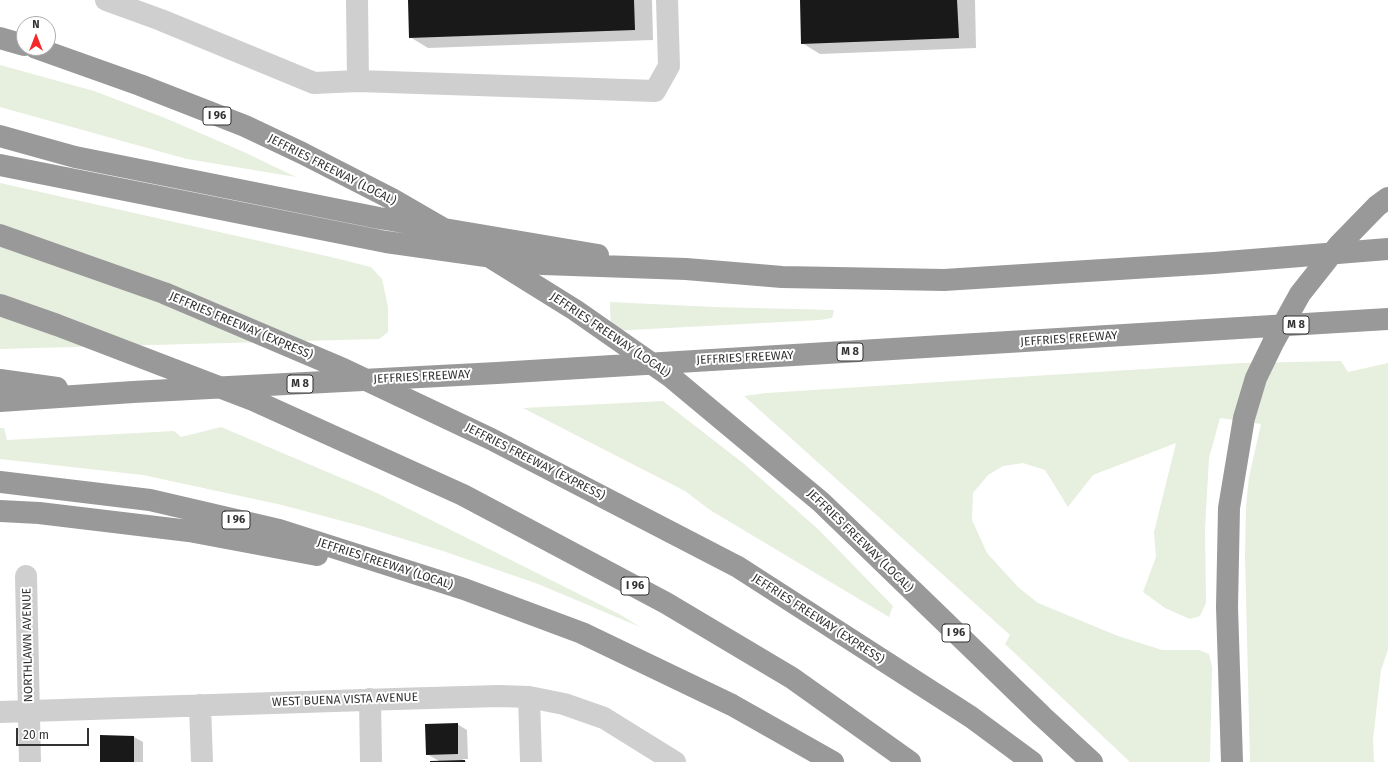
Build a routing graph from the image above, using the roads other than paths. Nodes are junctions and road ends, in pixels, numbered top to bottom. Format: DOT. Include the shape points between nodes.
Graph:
graph roads {
  1 [pos="106,0"];
  2 [pos="357,0"];
  3 [pos="667,0"];
  4 [pos="0,38"];
  5 [pos="16,42"];
  6 [pos="56,55"];
  7 [pos="358,81"];
  8 [pos="0,136"];
  9 [pos="0,165"];
  10 [pos="1388,198"];
  11 [pos="0,235"];
  12 [pos="1388,249"];
  13 [pos="686,269"];
  14 [pos="0,305"];
  15 [pos="1388,319"];
  16 [pos="0,380"];
  17 [pos="102,394"];
  18 [pos="0,401"];
  19 [pos="0,482"];
  20 [pos="0,511"];
  21 [pos="26,576"];
  22 [pos="464,589"];
  23 [pos="529,697"];
  24 [pos="370,699"];
  25 [pos="200,706"];
  26 [pos="0,712"];
  27 [pos="29,712"];
  28 [pos="30,762"];
  29 [pos="202,762"];
  30 [pos="371,762"];
  31 [pos="531,762"];
  32 [pos="675,762"];
  33 [pos="833,762"];
  34 [pos="910,762"];
  35 [pos="1032,762"];
  36 [pos="1092,762"];
  37 [pos="1232,762"];
  1 -- 7 [label="street" via="314,83"];
  2 -- 7 [label="street"];
  3 -- 7 [label="street" via="669,66 655,91"];
  4 -- 5 [label="highway"];
  6 -- 36 [label="highway, JEFFRIES FREEWAY (LOCAL) / I 96" via="245,126 392,199 518,273 671,377 821,502"];
  8 -- 13 [label="highway" via="75,157 371,216"];
  9 -- 13 [label="highway" via="386,242 543,264"];
  10 -- 37 [label="highway" via="1338,246 1300,294 1256,378 1244,418 1229,508 1227,607"];
  11 -- 35 [label="highway, JEFFRIES FREEWAY (EXPRESS)" via="164,293 343,369 491,439 738,567 970,717"];
  12 -- 13 [label="highway" via="944,280 782,277"];
  14 -- 34 [label="highway, I 96" via="252,400 463,495 666,602 792,678"];
  15 -- 17 [label="highway, JEFFRIES FREEWAY / M 8" via="497,373"];
  16 -- 17 [label="highway"];
  17 -- 18 [label="highway"];
  19 -- 22 [label="highway, JEFFRIES FREEWAY (LOCAL) / I 96" via="150,500 278,530"];
  20 -- 22 [label="highway" via="39,513 189,531 344,560"];
  21 -- 27 [label="street, NORTHLAWN AVENUE"];
  22 -- 33 [label="highway, JEFFRIES FREEWAY (LOCAL) / I 96" via="582,633 732,705"];
  23 -- 24 [label="street, WEST BUENA VISTA AVENUE"];
  23 -- 31 [label="street"];
  23 -- 32 [label="street, WEST BUENA VISTA AVENUE" via="564,704 604,718"];
  24 -- 25 [label="street, WEST BUENA VISTA AVENUE"];
  24 -- 30 [label="street"];
  25 -- 27 [label="street, WEST BUENA VISTA AVENUE"];
  25 -- 29 [label="street"];
  26 -- 27 [label="street, WEST BUENA VISTA AVENUE"];
  27 -- 28 [label="street, NORTHLAWN AVENUE"];
}
